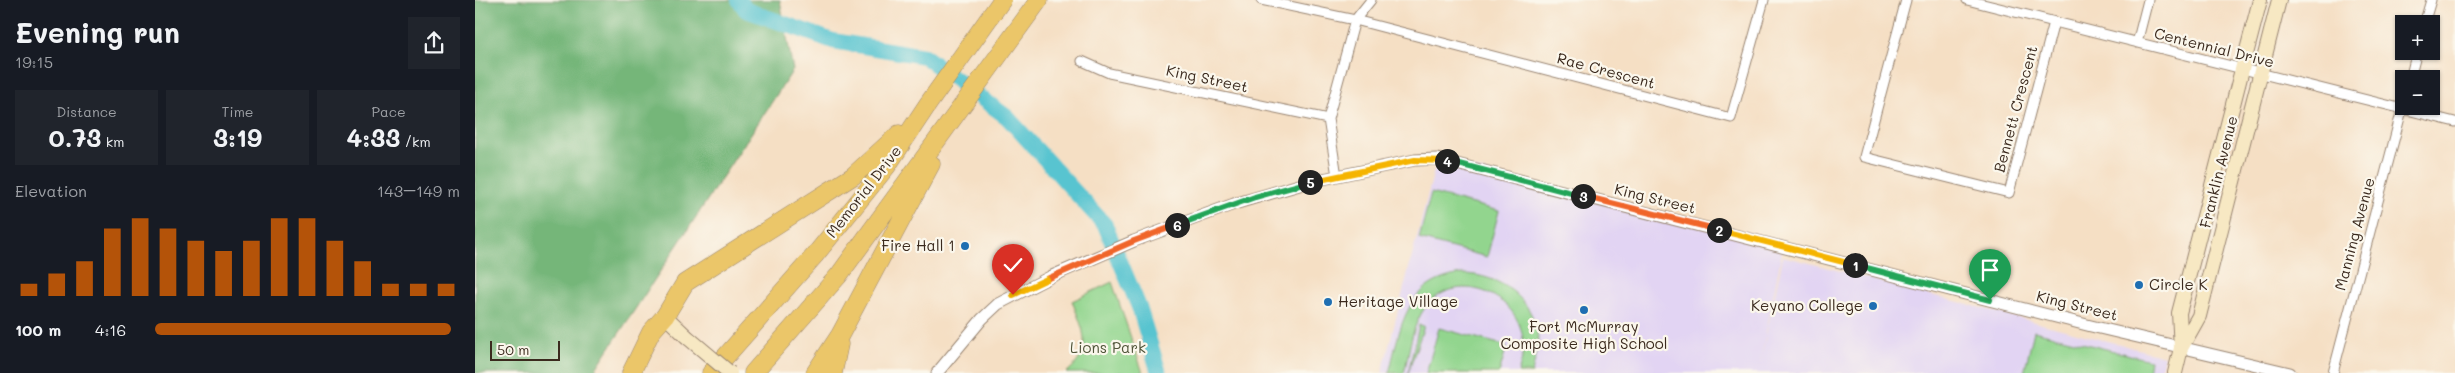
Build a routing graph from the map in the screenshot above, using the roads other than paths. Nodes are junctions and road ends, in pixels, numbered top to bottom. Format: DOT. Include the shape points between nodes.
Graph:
graph roads {
  1 [pos="1002,0"];
  2 [pos="1039,0"];
  3 [pos="1261,0"];
  4 [pos="1371,0"];
  5 [pos="1764,0"];
  6 [pos="1907,0"];
  7 [pos="1967,0"];
  8 [pos="2149,0"];
  9 [pos="2259,0"];
  10 [pos="2279,0"];
  11 [pos="2431,0"];
  12 [pos="2427,15"];
  13 [pos="1355,20"];
  14 [pos="2053,22"];
  15 [pos="2137,43"];
  16 [pos="1082,61"];
  17 [pos="2242,69"];
  18 [pos="2260,74"];
  19 [pos="928,104"];
  20 [pos="2395,104"];
  21 [pos="2401,115"];
  22 [pos="2432,115"];
  23 [pos="954,118"];
  24 [pos="1328,119"];
  25 [pos="2455,122"];
  26 [pos="1337,176"];
  27 [pos="665,316"];
  28 [pos="841,335"];
  29 [pos="2181,348"];
  30 [pos="631,373"];
  31 [pos="711,373"];
  32 [pos="730,373"];
  33 [pos="753,373"];
  34 [pos="815,373"];
  35 [pos="833,373"];
  36 [pos="937,373"];
  37 [pos="2175,373"];
  38 [pos="2290,373"];
  39 [pos="2333,373"];
  1 -- 19 [label="highway, Memorial Drive"];
  2 -- 23 [label="highway, Memorial Drive"];
  3 -- 13 [label="street"];
  4 -- 13 [label="street"];
  5 -- 13 [label="street, Rae Crescent" via="1731,118"];
  6 -- 14 [label="street, Bennett Crescent" via="1865,157 2009,192"];
  7 -- 14 [label="street, Centennial Drive"];
  8 -- 15 [label="street"];
  9 -- 17 [label="main road, Franklin Avenue"];
  10 -- 18 [label="main road, Franklin Avenue"];
  11 -- 12 [label="street"];
  13 -- 24 [label="street"];
  14 -- 15 [label="street, Centennial Drive"];
  15 -- 17 [label="street, Centennial Drive"];
  16 -- 24 [label="street, King Street" via="1109,73"];
  17 -- 18 [label="street, Centennial Drive"];
  17 -- 29 [label="main road, Franklin Avenue" via="2179,313"];
  18 -- 20 [label="street, Centennial Drive"];
  18 -- 29 [label="main road, Franklin Avenue" via="2199,316"];
  19 -- 27 [label="highway" via="853,176 685,283"];
  19 -- 31 [label="highway, Memorial Drive" via="887,166 815,255"];
  21 -- 39 [label="street, Manning Avenue"];
  22 -- 25 [label="street, Centennial Drive"];
  23 -- 28 [label="highway"];
  23 -- 33 [label="highway, Memorial Drive" via="839,274"];
  24 -- 26 [label="street"];
  26 -- 29 [label="street, King Street" via="1415,160 1452,162"];
  26 -- 36 [label="street, King Street" via="1255,197 1134,241 998,304"];
  27 -- 30 [label="highway" via="651,332"];
  27 -- 32 [label="main road, bridge"];
  28 -- 34 [label="highway"];
  28 -- 35 [label="highway"];
  29 -- 37 [label="main road, Franklin Avenue"];
  29 -- 38 [label="street, King Street"];
}
